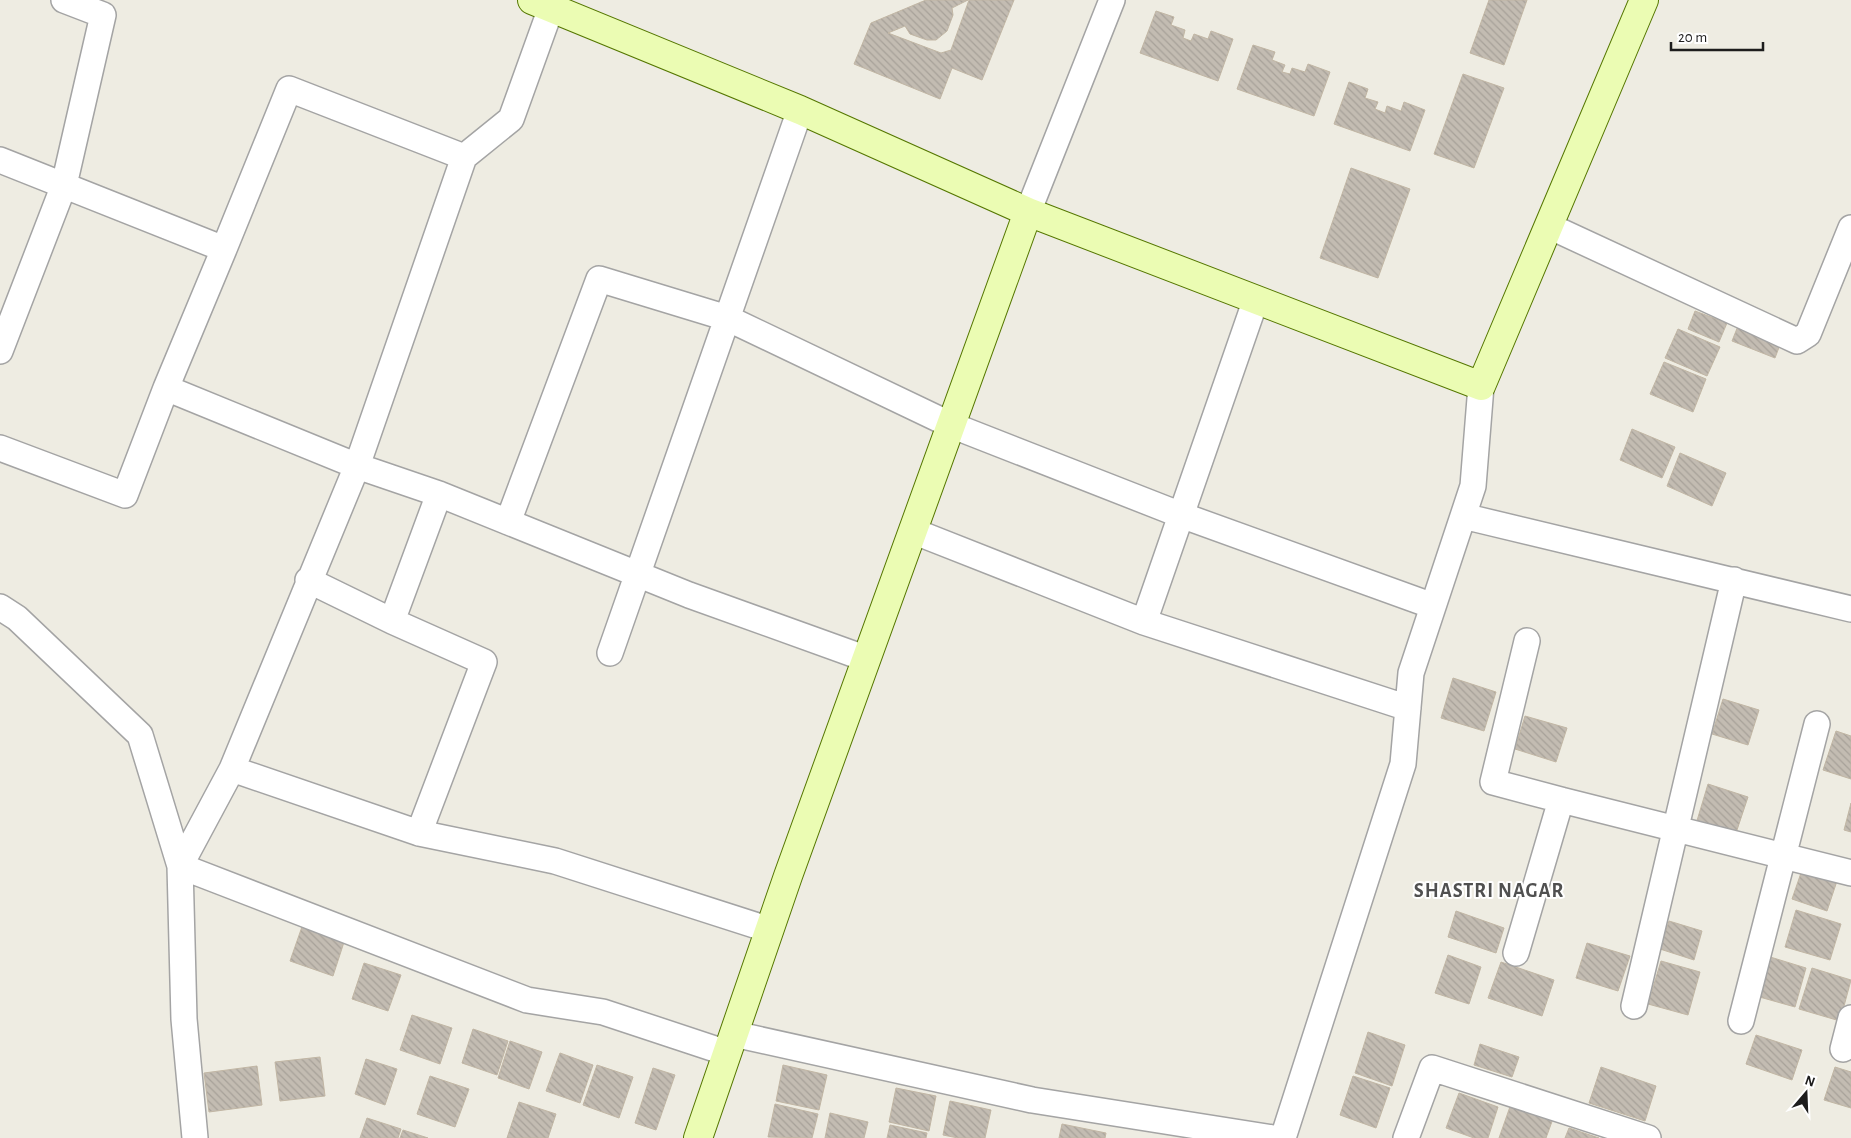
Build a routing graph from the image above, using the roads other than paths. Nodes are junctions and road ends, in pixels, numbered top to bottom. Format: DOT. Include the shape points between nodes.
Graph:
graph roads {
  1 [pos="64,0"];
  2 [pos="1112,0"];
  3 [pos="1644,0"];
  4 [pos="541,4"];
  5 [pos="800,110"];
  6 [pos="464,157"];
  7 [pos="0,160"];
  8 [pos="64,186"];
  9 [pos="1028,212"];
  10 [pos="1549,226"];
  11 [pos="1851,228"];
  12 [pos="224,249"];
  13 [pos="1256,299"];
  14 [pos="727,318"];
  15 [pos="0,351"];
  16 [pos="1481,386"];
  17 [pos="166,388"];
  18 [pos="951,425"];
  19 [pos="0,448"];
  20 [pos="358,466"];
  21 [pos="439,494"];
  22 [pos="1181,515"];
  23 [pos="1464,516"];
  24 [pos="508,522"];
  25 [pos="913,531"];
  26 [pos="636,574"];
  27 [pos="308,580"];
  28 [pos="1734,580"];
  29 [pos="0,606"];
  30 [pos="1434,606"];
  31 [pos="1851,608"];
  32 [pos="392,621"];
  33 [pos="1144,622"];
  34 [pos="1527,641"];
  35 [pos="610,653"];
  36 [pos="867,659"];
  37 [pos="1408,708"];
  38 [pos="1817,724"];
  39 [pos="232,768"];
  40 [pos="1561,800"];
  41 [pos="1676,830"];
  42 [pos="419,833"];
  43 [pos="1785,856"];
  44 [pos="180,866"];
  45 [pos="1851,873"];
  46 [pos="770,930"];
  47 [pos="1516,953"];
  48 [pos="1634,1006"];
  49 [pos="1851,1018"];
  50 [pos="1742,1021"];
  51 [pos="731,1044"];
  52 [pos="1844,1049"];
  53 [pos="195,1138"];
  54 [pos="698,1138"];
  55 [pos="1273,1138"];
  56 [pos="1283,1138"];
  57 [pos="1406,1138"];
  58 [pos="1648,1138"];
  1 -- 8 [label="street" via="103,15"];
  2 -- 9 [label="street"];
  3 -- 10 [label="street"];
  4 -- 5 [label="street"];
  4 -- 6 [label="street" via="511,119"];
  5 -- 9 [label="street"];
  5 -- 14 [label="street"];
  6 -- 12 [label="street" via="289,90"];
  6 -- 20 [label="street"];
  7 -- 8 [label="street"];
  8 -- 12 [label="street"];
  8 -- 15 [label="street"];
  9 -- 13 [label="street"];
  9 -- 18 [label="street"];
  10 -- 11 [label="street" via="1797,340 1808,334"];
  10 -- 16 [label="street"];
  12 -- 17 [label="street"];
  13 -- 16 [label="street"];
  13 -- 22 [label="street"];
  14 -- 18 [label="street"];
  14 -- 24 [label="street" via="599,279"];
  14 -- 26 [label="street"];
  16 -- 23 [label="street" via="1473,486"];
  17 -- 19 [label="street" via="126,496"];
  17 -- 20 [label="street"];
  18 -- 22 [label="street"];
  18 -- 25 [label="street"];
  20 -- 21 [label="street"];
  20 -- 27 [label="street"];
  21 -- 24 [label="street"];
  21 -- 32 [label="street"];
  22 -- 30 [label="street"];
  22 -- 33 [label="street"];
  23 -- 28 [label="street"];
  23 -- 30 [label="street"];
  24 -- 26 [label="street"];
  25 -- 33 [label="street"];
  25 -- 36 [label="street"];
  26 -- 35 [label="street"];
  26 -- 36 [label="street"];
  27 -- 32 [label="street"];
  27 -- 39 [label="street"];
  28 -- 31 [label="street"];
  28 -- 41 [label="street"];
  29 -- 44 [label="street" via="17,618 140,735"];
  30 -- 37 [label="street" via="1412,673"];
  32 -- 42 [label="street" via="484,662"];
  33 -- 37 [label="street"];
  34 -- 40 [label="street" via="1493,782"];
  36 -- 46 [label="street"];
  37 -- 56 [label="street" via="1403,764"];
  38 -- 43 [label="street"];
  39 -- 42 [label="street"];
  39 -- 44 [label="street"];
  40 -- 41 [label="street"];
  40 -- 47 [label="street"];
  41 -- 43 [label="street"];
  41 -- 48 [label="street"];
  42 -- 46 [label="street" via="555,861"];
  43 -- 45 [label="street"];
  43 -- 50 [label="street"];
  44 -- 51 [label="street" via="528,1000 603,1012"];
  44 -- 53 [label="street" via="184,1019"];
  46 -- 51 [label="street"];
  49 -- 52 [label="street"];
  51 -- 54 [label="street"];
  51 -- 55 [label="street" via="1032,1100"];
  57 -- 58 [label="street" via="1432,1068"];
}
